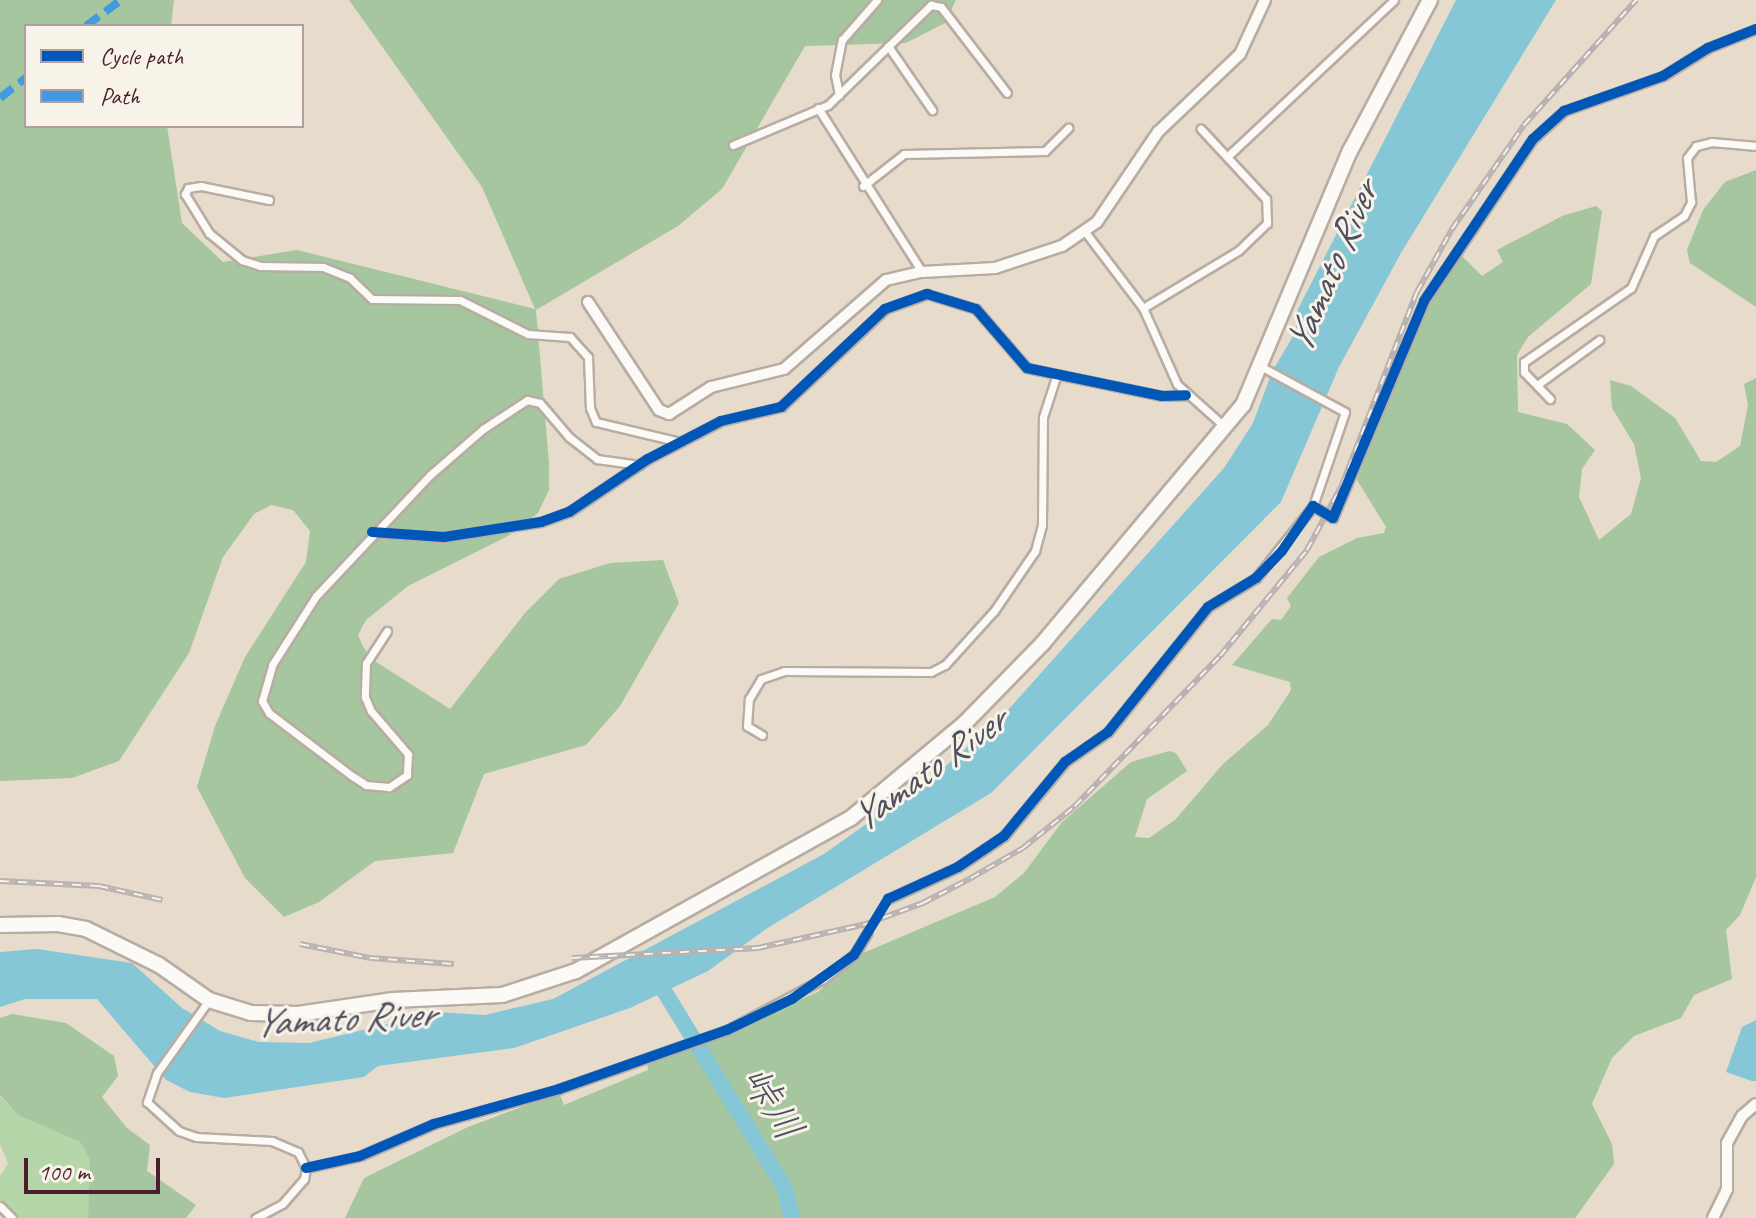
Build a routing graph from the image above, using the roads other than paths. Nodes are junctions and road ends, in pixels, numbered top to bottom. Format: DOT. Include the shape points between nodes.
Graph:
graph roads {
  1 [pos="877,0"];
  2 [pos="1265,0"];
  3 [pos="1394,0"];
  4 [pos="1430,0"];
  5 [pos="1756,29"];
  6 [pos="888,46"];
  7 [pos="1007,93"];
  8 [pos="839,95"];
  9 [pos="818,108"];
  10 [pos="932,110"];
  11 [pos="1068,128"];
  12 [pos="1201,129"];
  13 [pos="733,145"];
  14 [pos="1756,146"];
  15 [pos="1229,155"];
  16 [pos="863,186"];
  17 [pos="269,200"];
  18 [pos="1086,233"];
  19 [pos="922,272"];
  20 [pos="588,302"];
  21 [pos="1143,308"];
  22 [pos="1599,340"];
  23 [pos="1262,367"];
  24 [pos="1057,374"];
  25 [pos="1537,385"];
  26 [pos="1186,395"];
  27 [pos="1550,399"];
  28 [pos="1226,427"];
  29 [pos="680,442"];
  30 [pos="640,465"];
  31 [pos="1313,506"];
  32 [pos="372,532"];
  33 [pos="387,631"];
  34 [pos="762,735"];
  35 [pos="888,899"];
  36 [pos="0,925"];
  37 [pos="868,932"];
  38 [pos="206,1005"];
  39 [pos="1756,1104"];
  40 [pos="306,1168"];
  41 [pos="0,1206"];
  42 [pos="12,1218"];
  43 [pos="256,1218"];
  44 [pos="1713,1218"];
  1 -- 8 [label="street" via="842,40 835,75"];
  2 -- 18 [label="street" via="1240,54 1158,132 1117,197"];
  3 -- 15 [label="street"];
  4 -- 23 [label="highway" via="1350,151"];
  5 -- 31 [label="street" via="1708,48 1663,76 1564,111 1533,139 1424,301 1333,518"];
  6 -- 7 [label="street" via="931,5 941,7"];
  6 -- 8 [label="street"];
  6 -- 10 [label="street"];
  8 -- 9 [label="street"];
  9 -- 13 [label="street"];
  9 -- 16 [label="street"];
  11 -- 16 [label="street" via="1045,151 904,154"];
  12 -- 15 [label="street"];
  14 -- 25 [label="street" via="1696,146 1687,158 1691,202 1684,216 1654,236 1631,288 1524,362 1524,372"];
  15 -- 21 [label="street" via="1266,199 1267,223 1246,246"];
  16 -- 19 [label="street"];
  17 -- 29 [label="street" via="201,186 188,188 185,194 209,233 242,260 260,266 323,267 350,278 372,299 460,300 528,334 570,337 588,357 590,408 596,422"];
  18 -- 19 [label="street" via="1034,258 995,268"];
  18 -- 21 [label="street"];
  19 -- 20 [label="street" via="868,291 807,354 784,369 711,387 669,414 659,410"];
  21 -- 26 [label="street"];
  22 -- 25 [label="street"];
  23 -- 28 [label="highway"];
  23 -- 31 [label="street" via="1339,406 1345,420"];
  24 -- 26 [label="street" via="1162,396"];
  24 -- 29 [label="street" via="1027,368 976,309 927,294 885,309 781,407 721,421"];
  24 -- 34 [label="street" via="1043,417 1042,525 1024,573 994,611 945,665 931,672 784,671 761,679 749,699 747,726"];
  25 -- 27 [label="street"];
  26 -- 28 [label="street"];
  28 -- 38 [label="highway" via="1043,643 964,724 851,818 769,865 576,971 535,987 502,995 393,1000 270,1016"];
  29 -- 30 [label="street"];
  30 -- 32 [label="street" via="569,512 541,522 444,537"];
  30 -- 32 [label="street" via="607,462 584,451 533,398 483,429"];
  31 -- 35 [label="street" via="1282,551 1256,578 1208,607 1108,732 1065,762 1004,836 958,867"];
  32 -- 33 [label="street" via="316,596 272,665 262,701 269,713 352,776 366,785 389,787 407,775 408,754 365,697 366,663"];
  36 -- 38 [label="highway" via="86,929 159,965"];
  37 -- 40 [label="street" via="854,955 823,979 727,1030 572,1085 434,1124 360,1156"];
  38 -- 40 [label="street" via="148,1093 154,1112 179,1131 288,1144"];
  39 -- 44 [label="street" via="1742,1116 1727,1143 1727,1189"];
  40 -- 43 [label="street" via="304,1179 282,1204"];
  41 -- 42 [label="street"];
}
